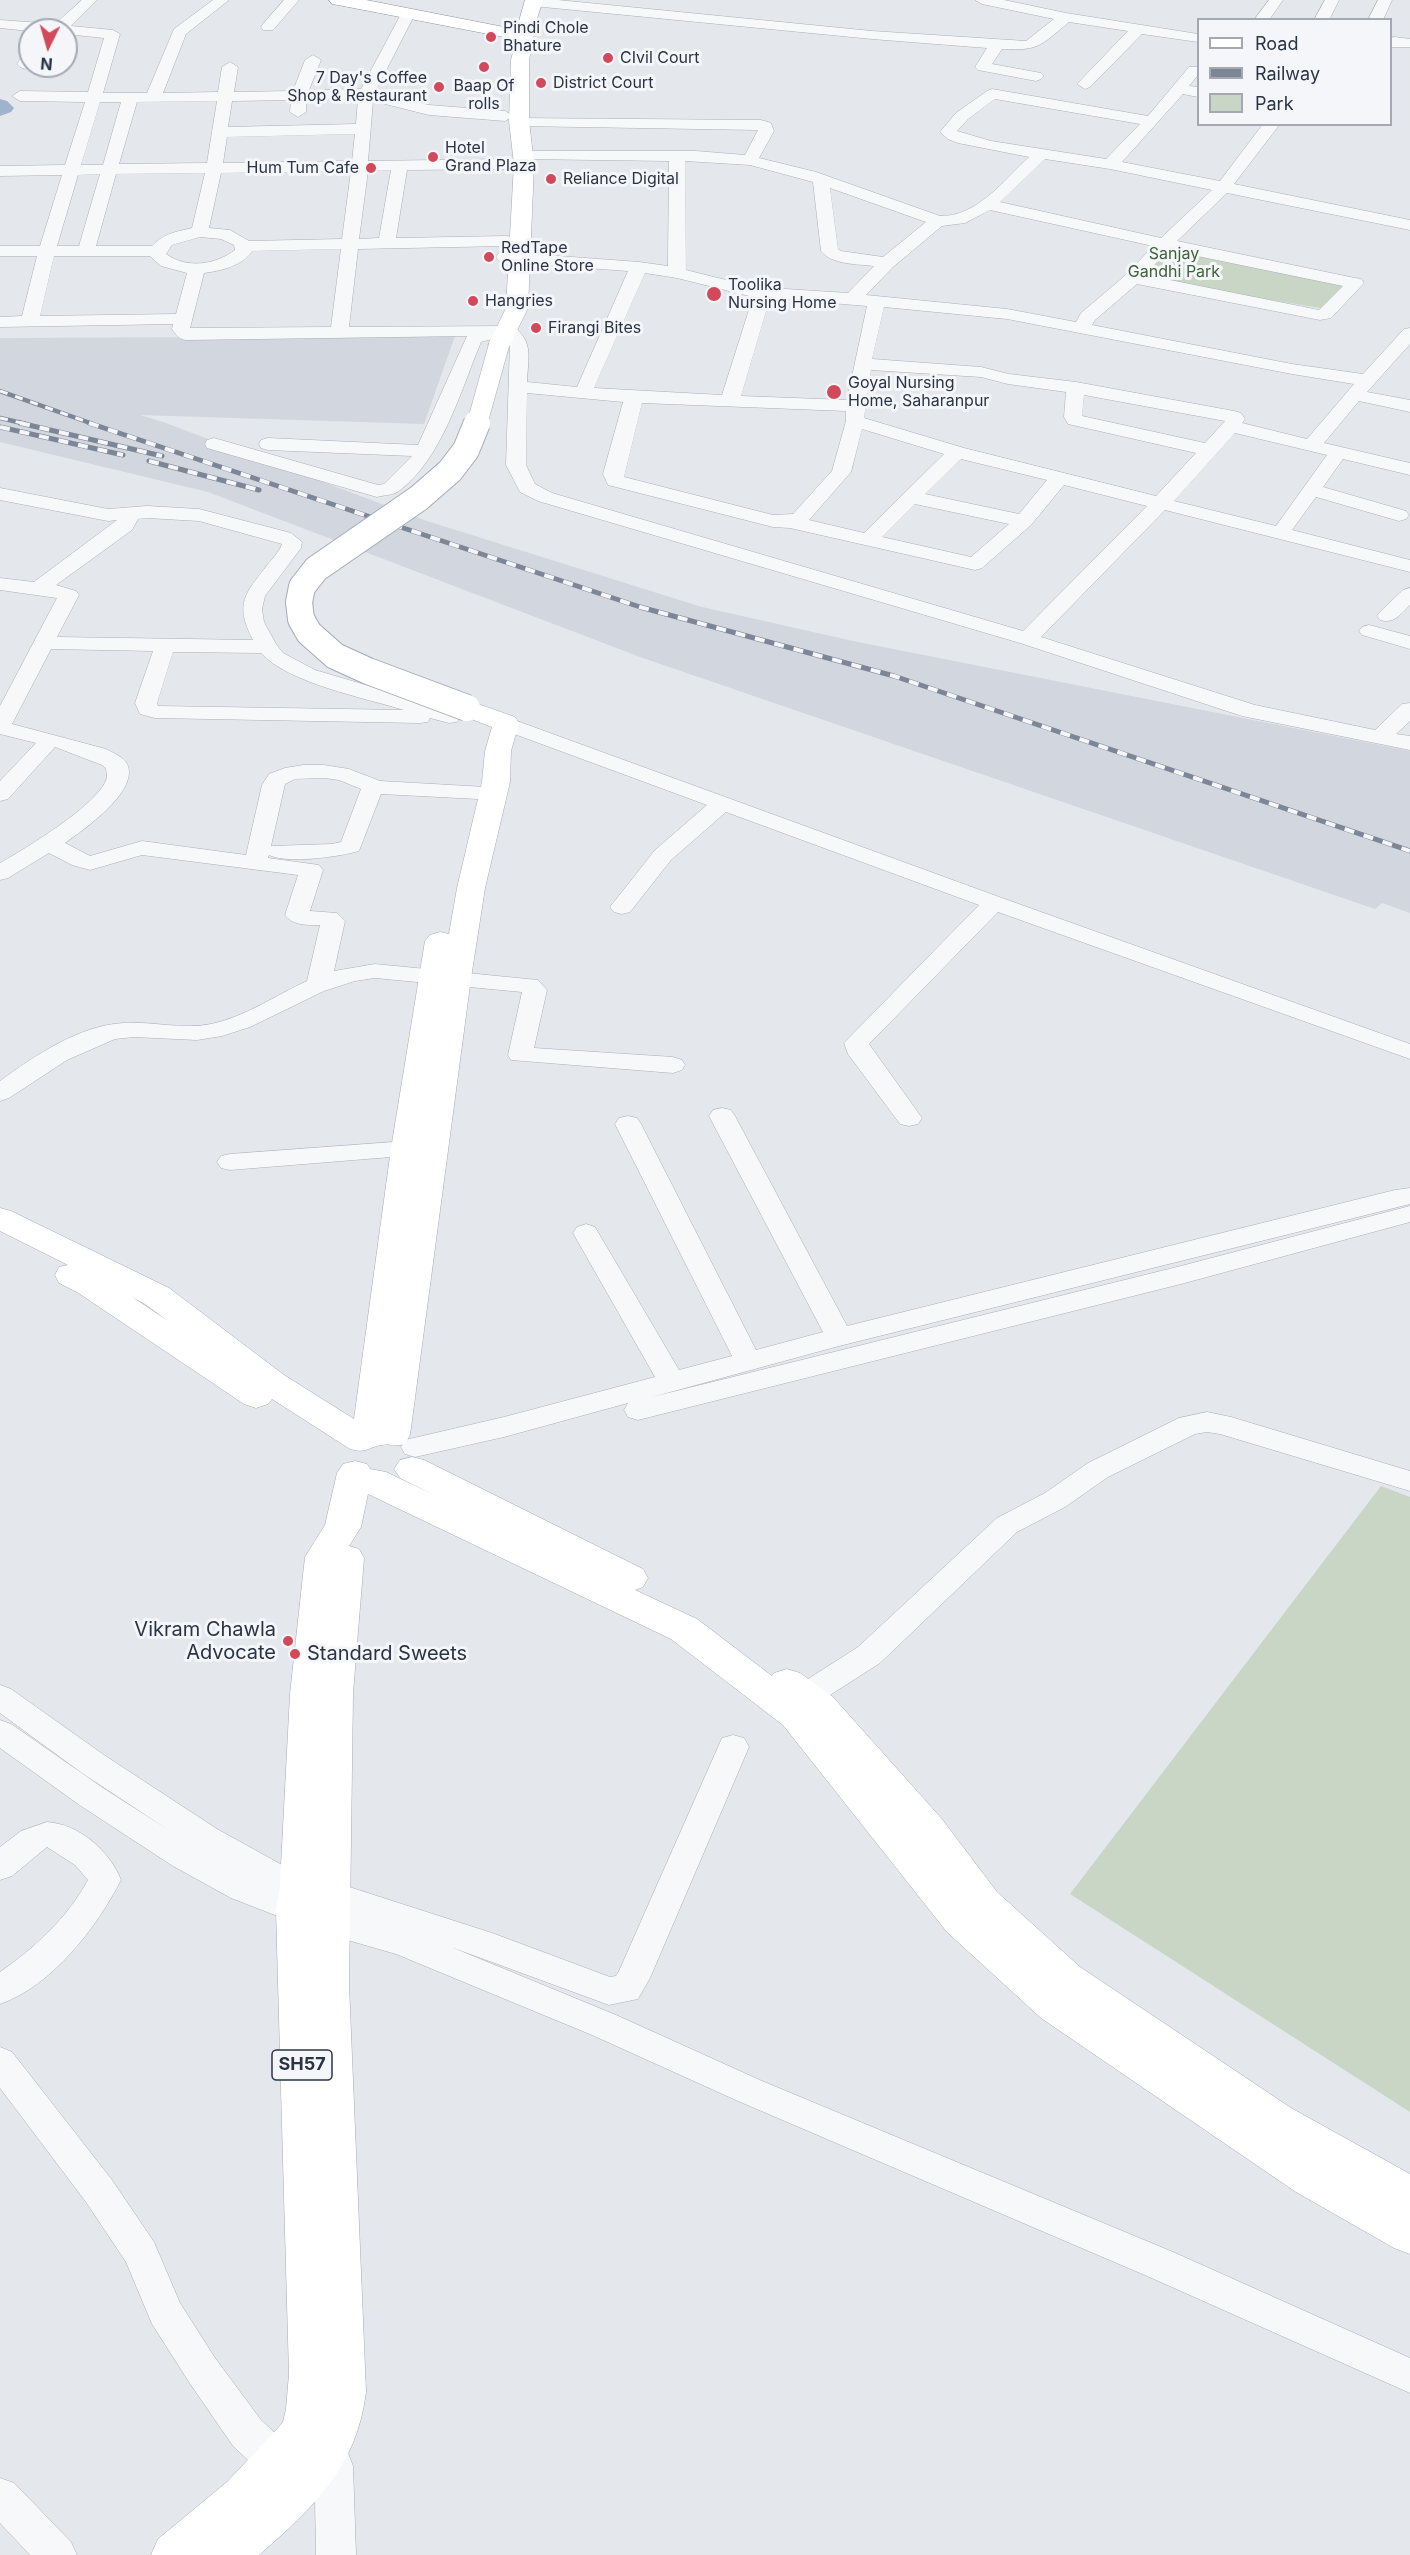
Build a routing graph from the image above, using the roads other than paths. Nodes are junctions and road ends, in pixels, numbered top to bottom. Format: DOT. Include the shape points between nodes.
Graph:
graph roads {
  1 [pos="73,0"];
  2 [pos="89,0"];
  3 [pos="222,0"];
  4 [pos="292,0"];
  5 [pos="338,0"];
  6 [pos="982,0"];
  7 [pos="1276,0"];
  8 [pos="1332,0"];
  9 [pos="1385,0"];
  10 [pos="530,1"];
  11 [pos="408,14"];
  12 [pos="1066,16"];
  13 [pos="65,18"];
  14 [pos="1262,18"];
  15 [pos="1322,18"];
  16 [pos="1376,18"];
  17 [pos="0,24"];
  18 [pos="18,26"];
  19 [pos="268,27"];
  20 [pos="1138,29"];
  21 [pos="78,31"];
  22 [pos="519,34"];
  23 [pos="1197,38"];
  24 [pos="1392,42"];
  25 [pos="1410,43"];
  26 [pos="997,44"];
  27 [pos="313,60"];
  28 [pos="230,67"];
  29 [pos="1197,68"];
  30 [pos="1036,76"];
  31 [pos="1085,84"];
  32 [pos="1179,89"];
  33 [pos="1197,92"];
  34 [pos="366,94"];
  35 [pos="299,95"];
  36 [pos="20,96"];
  37 [pos="227,96"];
  38 [pos="94,98"];
  39 [pos="130,98"];
  40 [pos="153,98"];
  41 [pos="512,118"];
  42 [pos="1149,121"];
  43 [pos="1270,126"];
  44 [pos="363,129"];
  45 [pos="296,130"];
  46 [pos="220,132"];
  47 [pos="1041,154"];
  48 [pos="677,156"];
  49 [pos="515,159"];
  50 [pos="750,160"];
  51 [pos="1110,164"];
  52 [pos="400,165"];
  53 [pos="360,166"];
  54 [pos="293,167"];
  55 [pos="214,168"];
  56 [pos="110,169"];
  57 [pos="73,170"];
  58 [pos="0,171"];
  59 [pos="821,180"];
  60 [pos="1223,188"];
  61 [pos="987,204"];
  62 [pos="938,221"];
  63 [pos="1410,225"];
  64 [pos="200,232"];
  65 [pos="1166,242"];
  66 [pos="387,244"];
  67 [pos="350,245"];
  68 [pos="244,246"];
  69 [pos="0,251"];
  70 [pos="48,251"];
  71 [pos="86,251"];
  72 [pos="157,251"];
  73 [pos="510,251"];
  74 [pos="887,263"];
  75 [pos="639,267"];
  76 [pos="197,268"];
  77 [pos="678,273"];
  78 [pos="1132,278"];
  79 [pos="763,293"];
  80 [pos="852,299"];
  81 [pos="877,302"];
  82 [pos="184,319"];
  83 [pos="30,321"];
  84 [pos="0,322"];
  85 [pos="1082,328"];
  86 [pos="506,331"];
  87 [pos="339,333"];
  88 [pos="1410,333"];
  89 [pos="863,364"];
  90 [pos="517,387"];
  91 [pos="1076,388"];
  92 [pos="1361,388"];
  93 [pos="584,391"];
  94 [pos="634,397"];
  95 [pos="730,400"];
  96 [pos="1410,406"];
  97 [pos="855,413"];
  98 [pos="1231,426"];
  99 [pos="214,444"];
  100 [pos="268,444"];
  101 [pos="1312,445"];
  102 [pos="1209,450"];
  103 [pos="424,451"];
  104 [pos="1339,451"];
  105 [pos="957,452"];
  106 [pos="1410,469"];
  107 [pos="1059,478"];
  108 [pos="1310,489"];
  109 [pos="0,494"];
  110 [pos="911,497"];
  111 [pos="1161,503"];
  112 [pos="130,513"];
  113 [pos="1399,515"];
  114 [pos="1024,521"];
  115 [pos="790,522"];
  116 [pos="1280,534"];
  117 [pos="870,538"];
  118 [pos="1410,566"];
  119 [pos="0,584"];
  120 [pos="39,588"];
  121 [pos="1410,594"];
  122 [pos="1387,616"];
  123 [pos="1369,631"];
  124 [pos="1027,639"];
  125 [pos="46,643"];
  126 [pos="1410,643"];
  127 [pos="165,645"];
  128 [pos="267,647"];
  129 [pos="1410,709"];
  130 [pos="481,723"];
  131 [pos="0,728"];
  132 [pos="1380,737"];
  133 [pos="49,741"];
  134 [pos="1410,743"];
  135 [pos="373,787"];
  136 [pos="478,792"];
  137 [pos="0,794"];
  138 [pos="722,803"];
  139 [pos="51,844"];
  140 [pos="258,856"];
  141 [pos="5,866"];
  142 [pos="994,903"];
  143 [pos="622,907"];
  144 [pos="444,977"];
  145 [pos="319,983"];
  146 [pos="1410,1052"];
  147 [pos="674,1065"];
  148 [pos="0,1093"];
  149 [pos="722,1116"];
  150 [pos="909,1118"];
  151 [pos="628,1124"];
  152 [pos="407,1149"];
  153 [pos="230,1162"];
  154 [pos="1410,1196"];
  155 [pos="1410,1214"];
  156 [pos="0,1218"];
  157 [pos="586,1233"];
  158 [pos="0,1238"];
  159 [pos="839,1337"];
  160 [pos="748,1361"];
  161 [pos="672,1382"];
  162 [pos="383,1456"];
  163 [pos="1410,1481"];
  164 [pos="0,1697"];
  165 [pos="807,1706"];
  166 [pos="0,1732"];
  167 [pos="733,1747"];
  168 [pos="0,1867"];
  169 [pos="313,1902"];
  170 [pos="0,1989"];
  171 [pos="0,2062"];
  172 [pos="1267,2132"];
  173 [pos="1410,2196"];
  174 [pos="1410,2234"];
  175 [pos="1410,2376"];
  176 [pos="306,2474"];
  177 [pos="0,2496"];
  178 [pos="57,2555"];
  179 [pos="175,2555"];
  180 [pos="222,2555"];
  181 [pos="336,2555"];
  1 -- 2 [label="street"];
  2 -- 13 [label="street"];
  3 -- 40 [label="street" via="179,32"];
  4 -- 19 [label="street"];
  5 -- 11 [label="main road"];
  6 -- 12 [label="street"];
  7 -- 14 [label="street"];
  8 -- 15 [label="street"];
  9 -- 16 [label="street"];
  10 -- 22 [label="main road"];
  10 -- 26 [label="street"];
  11 -- 22 [label="main road"];
  11 -- 34 [label="street"];
  12 -- 20 [label="street"];
  12 -- 26 [label="street" via="1031,45"];
  17 -- 18 [label="street"];
  20 -- 23 [label="street"];
  20 -- 31 [label="street"];
  21 -- 38 [label="street" via="113,34"];
  22 -- 41 [label="main road"];
  24 -- 25 [label="street"];
  26 -- 30 [label="street" via="983,67"];
  27 -- 35 [label="street"];
  28 -- 37 [label="street"];
  29 -- 32 [label="street"];
  32 -- 33 [label="street"];
  32 -- 42 [label="street"];
  34 -- 35 [label="street"];
  34 -- 41 [label="street" via="440,112"];
  34 -- 44 [label="street"];
  35 -- 37 [label="street"];
  35 -- 45 [label="street"];
  36 -- 38 [label="street"];
  37 -- 40 [label="street"];
  37 -- 46 [label="street"];
  38 -- 39 [label="street"];
  38 -- 57 [label="street"];
  39 -- 40 [label="street"];
  39 -- 56 [label="street"];
  41 -- 49 [label="main road"];
  41 -- 50 [label="street" via="760,124 766,131"];
  42 -- 47 [label="street" via="992,94 948,132"];
  42 -- 51 [label="street"];
  43 -- 60 [label="street"];
  44 -- 45 [label="street"];
  44 -- 53 [label="street"];
  45 -- 46 [label="street"];
  45 -- 54 [label="street"];
  46 -- 55 [label="street"];
  47 -- 51 [label="street"];
  47 -- 61 [label="street"];
  48 -- 49 [label="street"];
  48 -- 50 [label="street"];
  48 -- 77 [label="street"];
  49 -- 52 [label="street"];
  49 -- 73 [label="main road"];
  50 -- 59 [label="street"];
  51 -- 60 [label="street"];
  52 -- 53 [label="street"];
  52 -- 66 [label="street"];
  53 -- 54 [label="street"];
  53 -- 67 [label="street"];
  54 -- 55 [label="street"];
  55 -- 56 [label="street"];
  55 -- 64 [label="street"];
  56 -- 57 [label="street"];
  56 -- 71 [label="street"];
  57 -- 58 [label="street"];
  57 -- 70 [label="street"];
  59 -- 62 [label="street"];
  59 -- 74 [label="street" via="830,252"];
  60 -- 63 [label="street"];
  60 -- 65 [label="street"];
  61 -- 62 [label="street" via="962,219"];
  61 -- 65 [label="street"];
  62 -- 74 [label="street"];
  64 -- 68 [label="street" via="234,237"];
  64 -- 72 [label="street" via="175,237"];
  65 -- 78 [label="street"];
  65 -- 78 [label="street" via="1355,283 1320,315"];
  66 -- 67 [label="street"];
  66 -- 73 [label="street"];
  67 -- 68 [label="street"];
  67 -- 87 [label="street"];
  68 -- 76 [label="street" via="237,258"];
  69 -- 70 [label="street"];
  70 -- 71 [label="street"];
  70 -- 83 [label="street"];
  71 -- 72 [label="street"];
  72 -- 76 [label="street" via="163,261 172,265"];
  73 -- 75 [label="street"];
  73 -- 86 [label="main road" via="504,308"];
  74 -- 80 [label="street"];
  75 -- 77 [label="street"];
  75 -- 93 [label="street"];
  76 -- 82 [label="street"];
  77 -- 79 [label="street"];
  78 -- 85 [label="street" via="1088,317"];
  79 -- 80 [label="street"];
  79 -- 95 [label="street"];
  80 -- 81 [label="street"];
  81 -- 85 [label="street" via="1007,314"];
  81 -- 89 [label="street"];
  82 -- 83 [label="street"];
  82 -- 87 [label="street" via="181,329 186,335"];
  83 -- 84 [label="street"];
  85 -- 92 [label="street" via="1292,369"];
  86 -- 87 [label="street"];
  86 -- 90 [label="street" via="519,344"];
  86 -- 103 [label="street" via="477,337 472,343"];
  86 -- 130 [label="main road, bridge" via="460,460 430,490 323,564 302,585 300,599 302,621 331,652"];
  88 -- 92 [label="street"];
  89 -- 91 [label="street" via="981,372"];
  89 -- 97 [label="street"];
  90 -- 93 [label="street"];
  90 -- 124 [label="street" via="516,465 527,488 535,492"];
  91 -- 98 [label="street" via="1234,417"];
  91 -- 102 [label="street" via="1075,420"];
  92 -- 96 [label="street"];
  92 -- 101 [label="street"];
  93 -- 94 [label="street"];
  94 -- 95 [label="street"];
  94 -- 115 [label="street" via="613,474 615,481"];
  95 -- 97 [label="street"];
  97 -- 105 [label="street"];
  97 -- 115 [label="street" via="841,472 800,518"];
  98 -- 101 [label="street"];
  98 -- 102 [label="street"];
  99 -- 103 [label="street" via="377,491 391,488"];
  100 -- 103 [label="street"];
  101 -- 104 [label="street"];
  102 -- 111 [label="street"];
  104 -- 106 [label="street"];
  104 -- 108 [label="street"];
  105 -- 107 [label="street"];
  105 -- 110 [label="street"];
  107 -- 111 [label="street"];
  107 -- 114 [label="street"];
  108 -- 113 [label="street"];
  108 -- 116 [label="street"];
  109 -- 112 [label="street" via="108,515"];
  110 -- 114 [label="street"];
  110 -- 117 [label="street"];
  111 -- 116 [label="street"];
  111 -- 124 [label="street"];
  112 -- 120 [label="street" via="128,523 120,531"];
  112 -- 128 [label="street" via="199,515 292,542 255,595 255,622"];
  114 -- 117 [label="street" via="975,564"];
  115 -- 117 [label="street"];
  116 -- 118 [label="street"];
  119 -- 120 [label="street"];
  120 -- 125 [label="street" via="69,595"];
  121 -- 122 [label="street"];
  123 -- 126 [label="street"];
  124 -- 132 [label="street" via="1250,711"];
  125 -- 127 [label="street"];
  125 -- 131 [label="street"];
  127 -- 128 [label="street"];
  127 -- 130 [label="street" via="146,703 147,709 155,712"];
  128 -- 130 [label="street" via="276,657 308,674"];
  129 -- 132 [label="street"];
  130 -- 136 [label="main road" via="484,773"];
  130 -- 138 [label="street"];
  130 -- 144 [label="main road" via="496,782 471,888"];
  131 -- 133 [label="street"];
  132 -- 134 [label="street"];
  133 -- 137 [label="street"];
  133 -- 139 [label="street" via="78,747 111,760 118,767 110,790 88,815"];
  135 -- 136 [label="street"];
  135 -- 140 [label="street" via="351,846 333,851"];
  135 -- 140 [label="street" via="327,772 282,774 274,779"];
  136 -- 144 [label="main road" via="450,887"];
  138 -- 142 [label="street"];
  138 -- 143 [label="street" via="663,855"];
  139 -- 140 [label="street" via="88,863 131,848"];
  139 -- 141 [label="street"];
  140 -- 145 [label="street" via="310,870 297,915 333,921"];
  142 -- 146 [label="street"];
  142 -- 150 [label="street" via="856,1043"];
  144 -- 145 [label="street" via="358,972"];
  144 -- 147 [label="street" via="534,988 519,1052 522,1056"];
  144 -- 152 [label="main road"];
  144 -- 162 [label="main road"];
  145 -- 148 [label="street" via="222,1029 190,1033 108,1031 30,1072"];
  149 -- 159 [label="street"];
  151 -- 160 [label="street"];
  152 -- 153 [label="street"];
  152 -- 162 [label="main road"];
  154 -- 159 [label="street"];
  155 -- 162 [label="street" via="1181,1275"];
  156 -- 162 [label="main road" via="157,1296 272,1383"];
  157 -- 161 [label="street"];
  158 -- 162 [label="main road" via="89,1284"];
  159 -- 160 [label="street"];
  160 -- 161 [label="street"];
  161 -- 162 [label="street"];
  162 -- 165 [label="main road" via="684,1629"];
  162 -- 169 [label="main road, SH57" via="324,1557 309,1694"];
  163 -- 165 [label="street" via="1221,1425 1189,1425 1098,1470 1055,1500 1007,1525 869,1655"];
  164 -- 169 [label="street" via="93,1764"];
  165 -- 172 [label="main road" via="911,1834 961,1920 1056,2006"];
  166 -- 169 [label="street" via="185,1857 243,1889"];
  167 -- 169 [label="street" via="626,1989 609,1991 480,1942"];
  168 -- 170 [label="street" via="24,1846 47,1834 57,1836 92,1859 105,1880 63,1939 38,1963"];
  169 -- 175 [label="street" via="373,1932 604,2025"];
  169 -- 176 [label="main road, SH57" via="312,2393 305,2428"];
  169 -- 176 [label="main road, SH57" via="328,1985 343,2392 334,2436"];
  171 -- 176 [label="street" via="99,2191 141,2253 165,2312 247,2433 263,2448"];
  172 -- 173 [label="main road"];
  172 -- 174 [label="main road" via="1311,2179"];
  176 -- 179 [label="main road, SH57" via="237,2506"];
  176 -- 180 [label="main road, SH57" via="257,2527"];
  176 -- 181 [label="street"];
  177 -- 178 [label="street"];
}
